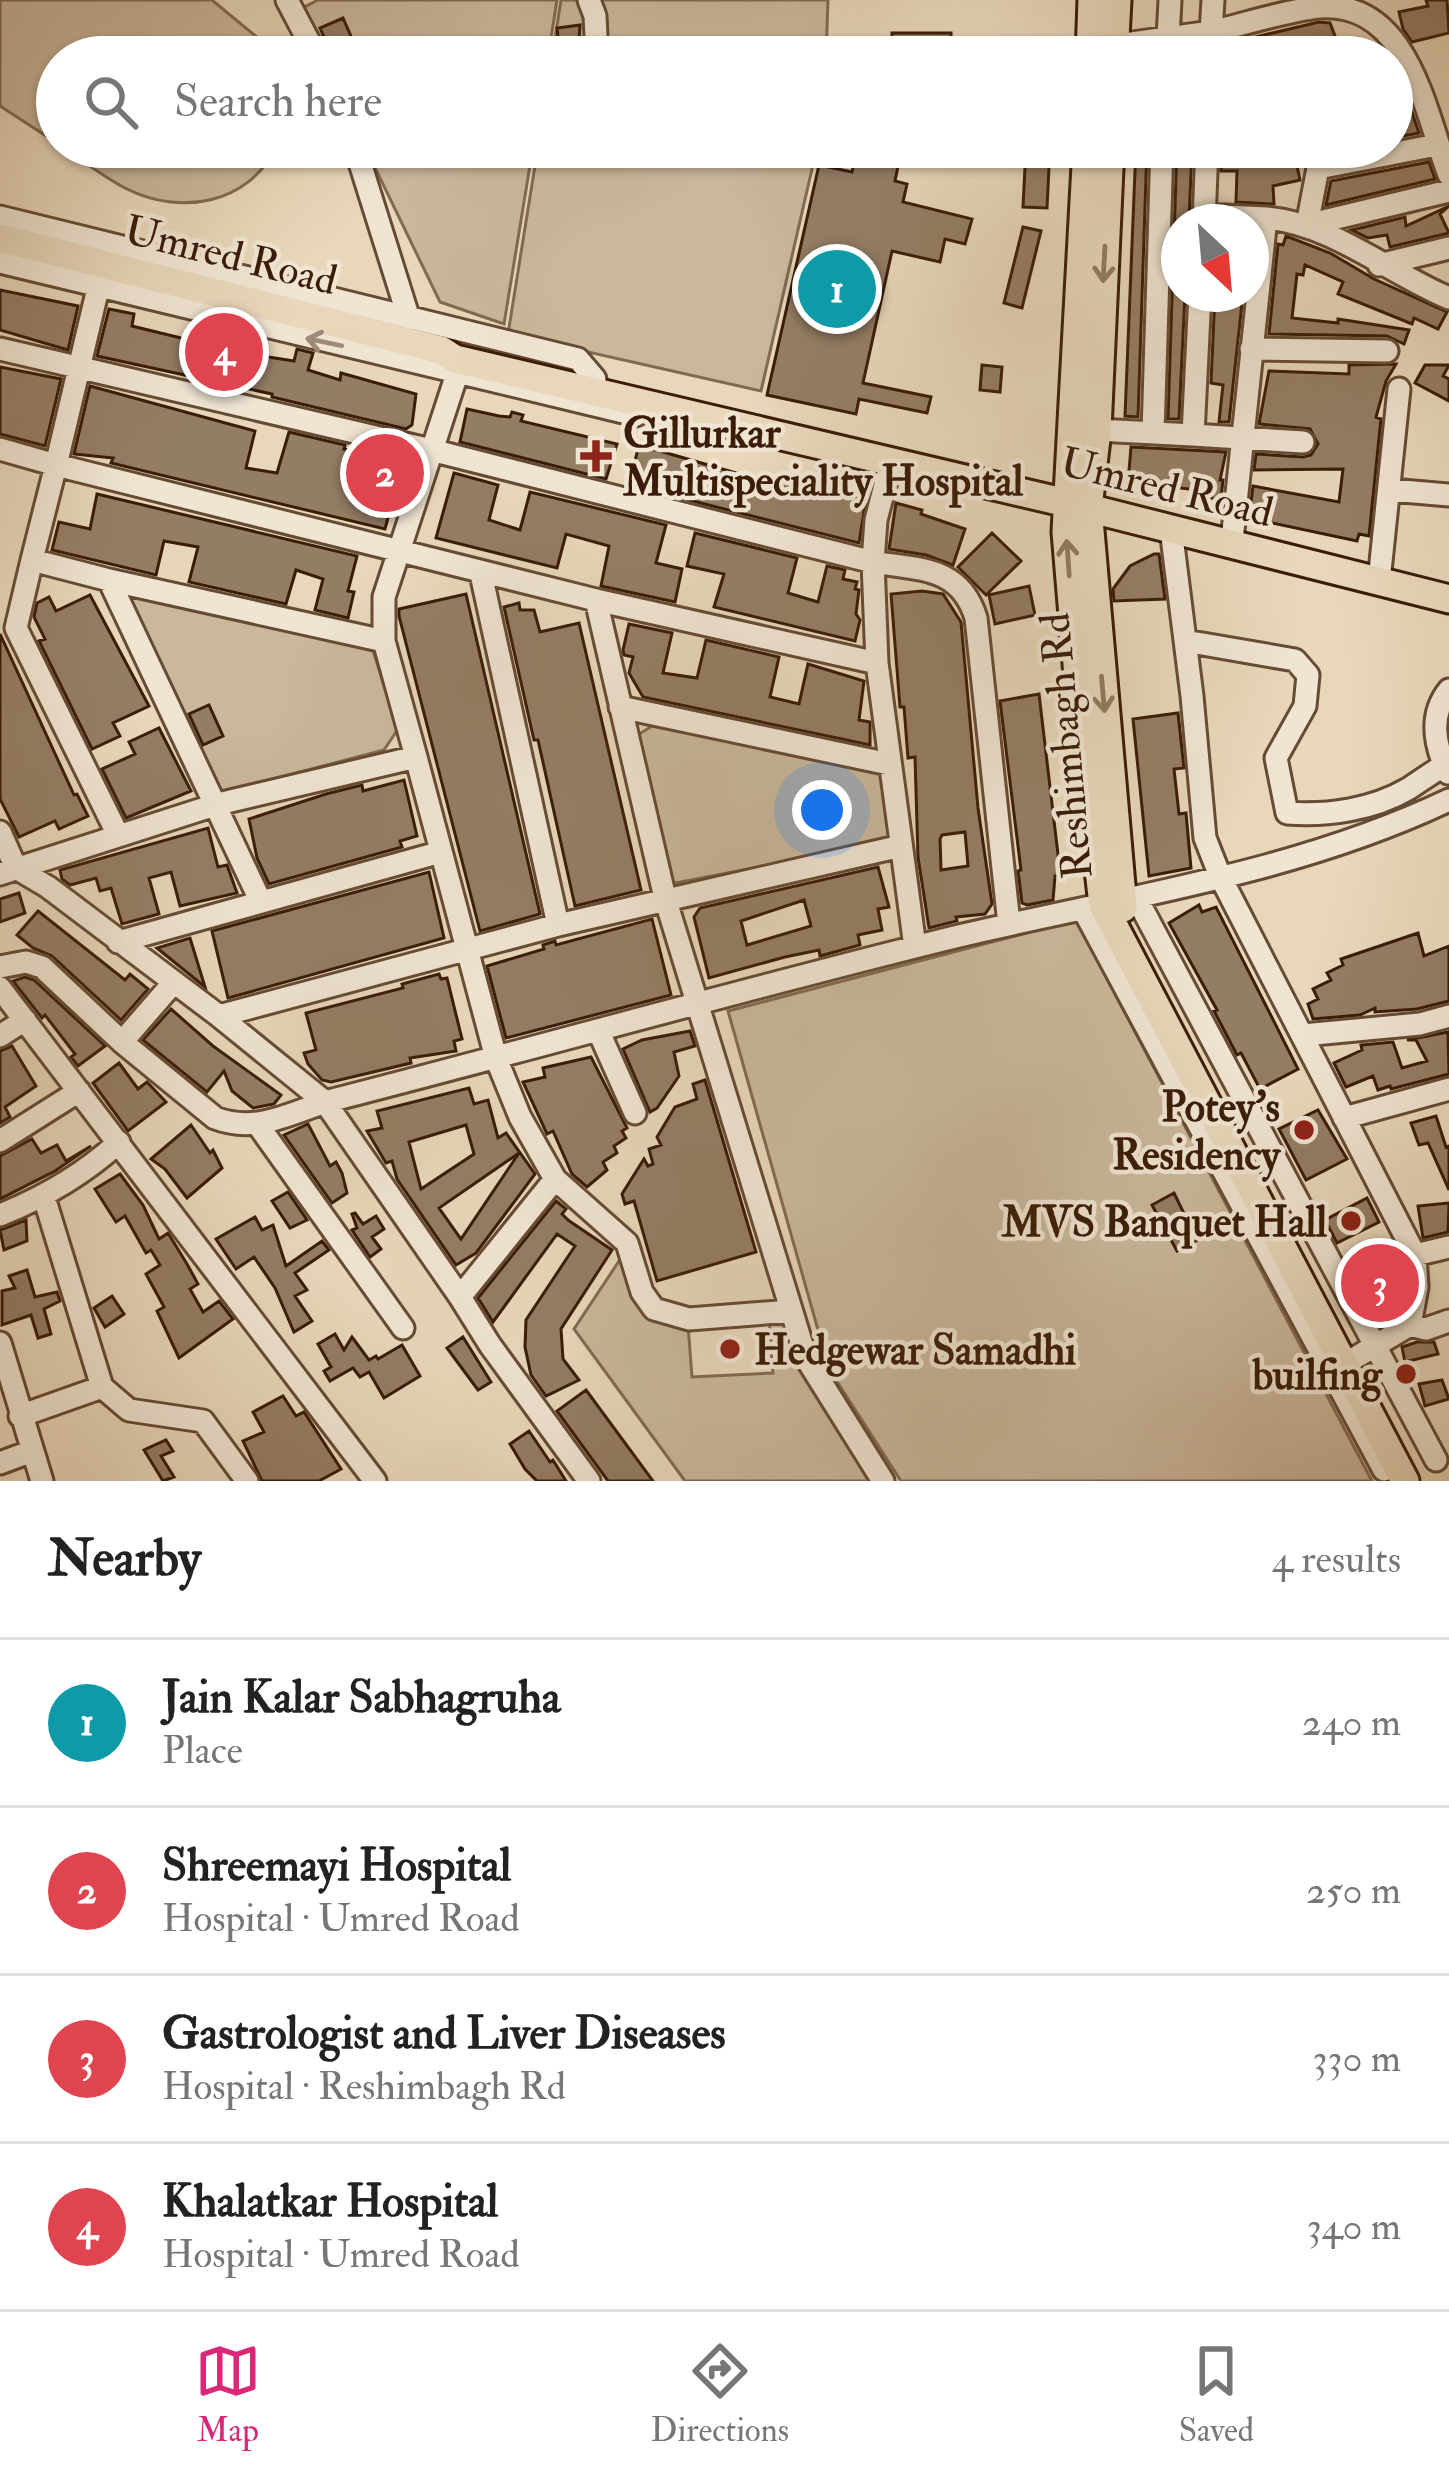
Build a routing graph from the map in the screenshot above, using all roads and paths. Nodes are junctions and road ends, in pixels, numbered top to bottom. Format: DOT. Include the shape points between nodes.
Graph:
graph roads {
  1 [pos="287,0"];
  2 [pos="589,0"];
  3 [pos="1092,0"];
  4 [pos="1117,0"];
  5 [pos="1170,0"];
  6 [pos="1213,0"];
  7 [pos="1344,4"];
  8 [pos="1211,32"];
  9 [pos="306,36"];
  10 [pos="596,36"];
  11 [pos="1099,36"];
  12 [pos="1107,36"];
  13 [pos="1168,36"];
  14 [pos="1201,36"];
  15 [pos="1211,36"];
  16 [pos="1391,36"];
  17 [pos="1413,72"];
  18 [pos="1437,145"];
  19 [pos="1413,150"];
  20 [pos="362,168"];
  21 [pos="1086,168"];
  22 [pos="1109,168"];
  23 [pos="1161,168"];
  24 [pos="1206,168"];
  25 [pos="1318,168"];
  26 [pos="1449,174"];
  27 [pos="1449,191"];
  28 [pos="1205,204"];
  29 [pos="0,217"];
  30 [pos="1269,219"];
  31 [pos="1307,225"];
  32 [pos="0,238"];
  33 [pos="1449,248"];
  34 [pos="0,262"];
  35 [pos="1379,265"];
  36 [pos="99,284"];
  37 [pos="1449,298"];
  38 [pos="1199,312"];
  39 [pos="1255,312"];
  40 [pos="409,319"];
  41 [pos="0,349"];
  42 [pos="1251,349"];
  43 [pos="441,350"];
  44 [pos="1387,351"];
  45 [pos="80,369"];
  46 [pos="457,374"];
  47 [pos="595,379"];
  48 [pos="1399,389"];
  49 [pos="724,422"];
  50 [pos="1097,430"];
  51 [pos="1153,434"];
  52 [pos="803,435"];
  53 [pos="1193,435"];
  54 [pos="1243,439"];
  55 [pos="1303,442"];
  56 [pos="0,449"];
  57 [pos="431,450"];
  58 [pos="891,462"];
  59 [pos="56,465"];
  60 [pos="1391,490"];
  61 [pos="1449,495"];
  62 [pos="1078,500"];
  63 [pos="1172,523"];
  64 [pos="1233,531"];
  65 [pos="399,548"];
  66 [pos="32,560"];
  67 [pos="873,562"];
  68 [pos="482,574"];
  69 [pos="1380,575"];
  70 [pos="109,580"];
  71 [pos="1449,585"];
  72 [pos="596,599"];
  73 [pos="1449,599"];
  74 [pos="8,632"];
  75 [pos="384,641"];
  76 [pos="1185,641"];
  77 [pos="877,663"];
  78 [pos="1449,690"];
  79 [pos="620,706"];
  80 [pos="416,757"];
  81 [pos="889,764"];
  82 [pos="1447,768"];
  83 [pos="1449,800"];
  84 [pos="1378,801"];
  85 [pos="218,804"];
  86 [pos="1391,827"];
  87 [pos="0,832"];
  88 [pos="117,833"];
  89 [pos="901,846"];
  90 [pos="441,852"];
  91 [pos="8,871"];
  92 [pos="1220,876"];
  93 [pos="665,898"];
  94 [pos="260,900"];
  95 [pos="1111,904"];
  96 [pos="1010,924"];
  97 [pos="558,925"];
  98 [pos="118,942"];
  99 [pos="915,947"];
  100 [pos="465,949"];
  101 [pos="0,967"];
  102 [pos="174,982"];
  103 [pos="0,988"];
  104 [pos="698,1004"];
  105 [pos="219,1016"];
  106 [pos="1449,1016"];
  107 [pos="25,1020"];
  108 [pos="598,1030"];
  109 [pos="1303,1035"];
  110 [pos="0,1036"];
  111 [pos="122,1042"];
  112 [pos="496,1058"];
  113 [pos="79,1091"];
  114 [pos="1448,1094"];
  115 [pos="325,1102"];
  116 [pos="635,1113"];
  117 [pos="1344,1118"];
  118 [pos="258,1125"];
  119 [pos="0,1141"];
  120 [pos="119,1142"];
  121 [pos="555,1179"];
  122 [pos="44,1197"];
  123 [pos="0,1215"];
  124 [pos="1449,1247"];
  125 [pos="1415,1255"];
  126 [pos="460,1297"];
  127 [pos="791,1311"];
  128 [pos="1449,1321"];
  129 [pos="1410,1325"];
  130 [pos="403,1328"];
  131 [pos="0,1343"];
  132 [pos="1358,1357"];
  133 [pos="101,1387"];
  134 [pos="20,1416"];
  135 [pos="32,1451"];
  136 [pos="0,1463"];
  137 [pos="1417,1471"];
  138 [pos="42,1481"];
  139 [pos="247,1481"];
  140 [pos="375,1481"];
  141 [pos="589,1481"];
  142 [pos="883,1481"];
  1 -- 9 [label="street"];
  2 -- 10 [label="street"];
  3 -- 11 [label="main road"];
  4 -- 12 [label="main road"];
  5 -- 13 [label="street"];
  6 -- 8 [label="street"];
  7 -- 8 [label="street"];
  7 -- 16 [label="street"];
  8 -- 14 [label="street"];
  8 -- 15 [label="street"];
  17 -- 18 [label="street"];
  18 -- 19 [label="street"];
  18 -- 26 [label="street"];
  20 -- 40 [label="street"];
  21 -- 62 [label="main road"];
  22 -- 50 [label="main road, Reshimbagh Rd, one-way"];
  23 -- 51 [label="street"];
  24 -- 28 [label="street"];
  25 -- 31 [label="street"];
  27 -- 31 [label="street"];
  29 -- 40 [label="street"];
  30 -- 31 [label="street"];
  31 -- 35 [label="street"];
  32 -- 43 [label="main road, Umred Road"];
  33 -- 35 [label="street"];
  34 -- 36 [label="street"];
  35 -- 37 [label="street"];
  36 -- 45 [label="street"];
  46 -- 36 [label="street, one-way"];
  38 -- 53 [label="street"];
  39 -- 42 [label="street"];
  40 -- 47 [label="street" via="578,359"];
  41 -- 45 [label="street"];
  42 -- 44 [label="street"];
  42 -- 54 [label="street"];
  43 -- 47 [label="main road" via="459,346"];
  43 -- 49 [label="main road, Umred Road"];
  45 -- 57 [label="street"];
  45 -- 59 [label="street"];
  46 -- 49 [label="street" via="700,429"];
  46 -- 57 [label="street"];
  47 -- 52 [label="main road"];
  48 -- 60 [label="street"];
  49 -- 52 [label="main road, Umred Road"];
  50 -- 51 [label="street"];
  50 -- 62 [label="main road, Reshimbagh Rd"];
  51 -- 53 [label="street"];
  52 -- 58 [label="main road, Umred Road"];
  52 -- 62 [label="main road"];
  53 -- 54 [label="street"];
  54 -- 55 [label="street"];
  54 -- 64 [label="street"];
  56 -- 59 [label="street"];
  57 -- 65 [label="street"];
  57 -- 67 [label="street"];
  58 -- 62 [label="main road, Umred Road"];
  58 -- 67 [label="street"];
  59 -- 65 [label="street"];
  59 -- 66 [label="street"];
  60 -- 61 [label="street"];
  60 -- 69 [label="street"];
  62 -- 63 [label="main road"];
  62 -- 95 [label="main road, Reshimbagh Rd"];
  63 -- 64 [label="main road"];
  63 -- 69 [label="main road, Umred Road"];
  63 -- 76 [label="street"];
  64 -- 69 [label="main road"];
  65 -- 68 [label="street"];
  65 -- 75 [label="street" via="384,597"];
  66 -- 70 [label="street"];
  66 -- 74 [label="street"];
  67 -- 77 [label="street"];
  67 -- 96 [label="street" via="936,573 969,595"];
  68 -- 72 [label="street"];
  68 -- 97 [label="street"];
  69 -- 71 [label="main road"];
  69 -- 73 [label="main road, Umred Road"];
  70 -- 75 [label="street"];
  70 -- 85 [label="street"];
  72 -- 77 [label="street"];
  72 -- 79 [label="street"];
  74 -- 88 [label="street"];
  75 -- 80 [label="street"];
  76 -- 84 [label="street" via="1295,660 1308,674 1305,706 1276,758 1287,813 1324,815"];
  76 -- 92 [label="street" via="1204,838"];
  77 -- 81 [label="street"];
  78 -- 82 [label="street" via="1433,720"];
  79 -- 81 [label="street"];
  79 -- 93 [label="street"];
  80 -- 85 [label="street"];
  80 -- 90 [label="street"];
  81 -- 89 [label="street"];
  82 -- 84 [label="street"];
  83 -- 86 [label="street"];
  84 -- 86 [label="street"];
  85 -- 88 [label="street"];
  85 -- 94 [label="street"];
  86 -- 92 [label="street"];
  87 -- 91 [label="street"];
  88 -- 91 [label="street"];
  89 -- 93 [label="street"];
  89 -- 99 [label="street"];
  90 -- 94 [label="street"];
  90 -- 100 [label="street"];
  91 -- 98 [label="street" via="49,887"];
  92 -- 95 [label="street"];
  92 -- 109 [label="street"];
  93 -- 97 [label="street"];
  93 -- 104 [label="street"];
  94 -- 98 [label="street"];
  95 -- 96 [label="street"];
  95 -- 132 [label="main road, Reshimbagh Rd"];
  95 -- 137 [label="street"];
  96 -- 99 [label="street"];
  97 -- 100 [label="street"];
  98 -- 102 [label="street"];
  99 -- 104 [label="street"];
  100 -- 105 [label="street"];
  100 -- 112 [label="street"];
  101 -- 111 [label="street" via="42,967"];
  102 -- 105 [label="street"];
  102 -- 111 [label="street"];
  103 -- 107 [label="street"];
  104 -- 108 [label="street"];
  104 -- 127 [label="street"];
  105 -- 115 [label="street"];
  106 -- 109 [label="street"];
  107 -- 110 [label="street"];
  107 -- 113 [label="street"];
  108 -- 112 [label="street"];
  108 -- 116 [label="street"];
  109 -- 117 [label="street"];
  111 -- 118 [label="street" via="215,1118"];
  112 -- 115 [label="street"];
  112 -- 121 [label="street"];
  113 -- 119 [label="street"];
  113 -- 120 [label="street"];
  114 -- 117 [label="street"];
  115 -- 118 [label="street"];
  115 -- 126 [label="street"];
  117 -- 125 [label="street"];
  118 -- 130 [label="street"];
  120 -- 122 [label="street"];
  120 -- 140 [label="street"];
  121 -- 126 [label="street"];
  121 -- 127 [label="street" via="627,1243 654,1309 689,1319"];
  122 -- 123 [label="street"];
  122 -- 133 [label="street"];
  124 -- 125 [label="street"];
  125 -- 129 [label="street"];
  126 -- 141 [label="street"];
  127 -- 142 [label="street" via="821,1388"];
  128 -- 129 [label="street"];
  129 -- 132 [label="street"];
  131 -- 134 [label="street"];
  132 -- 137 [label="main road, Reshimbagh Rd"];
  133 -- 134 [label="street"];
  133 -- 139 [label="street" via="130,1410 203,1421"];
  134 -- 135 [label="street"];
  135 -- 136 [label="street"];
  135 -- 138 [label="street"];
}
